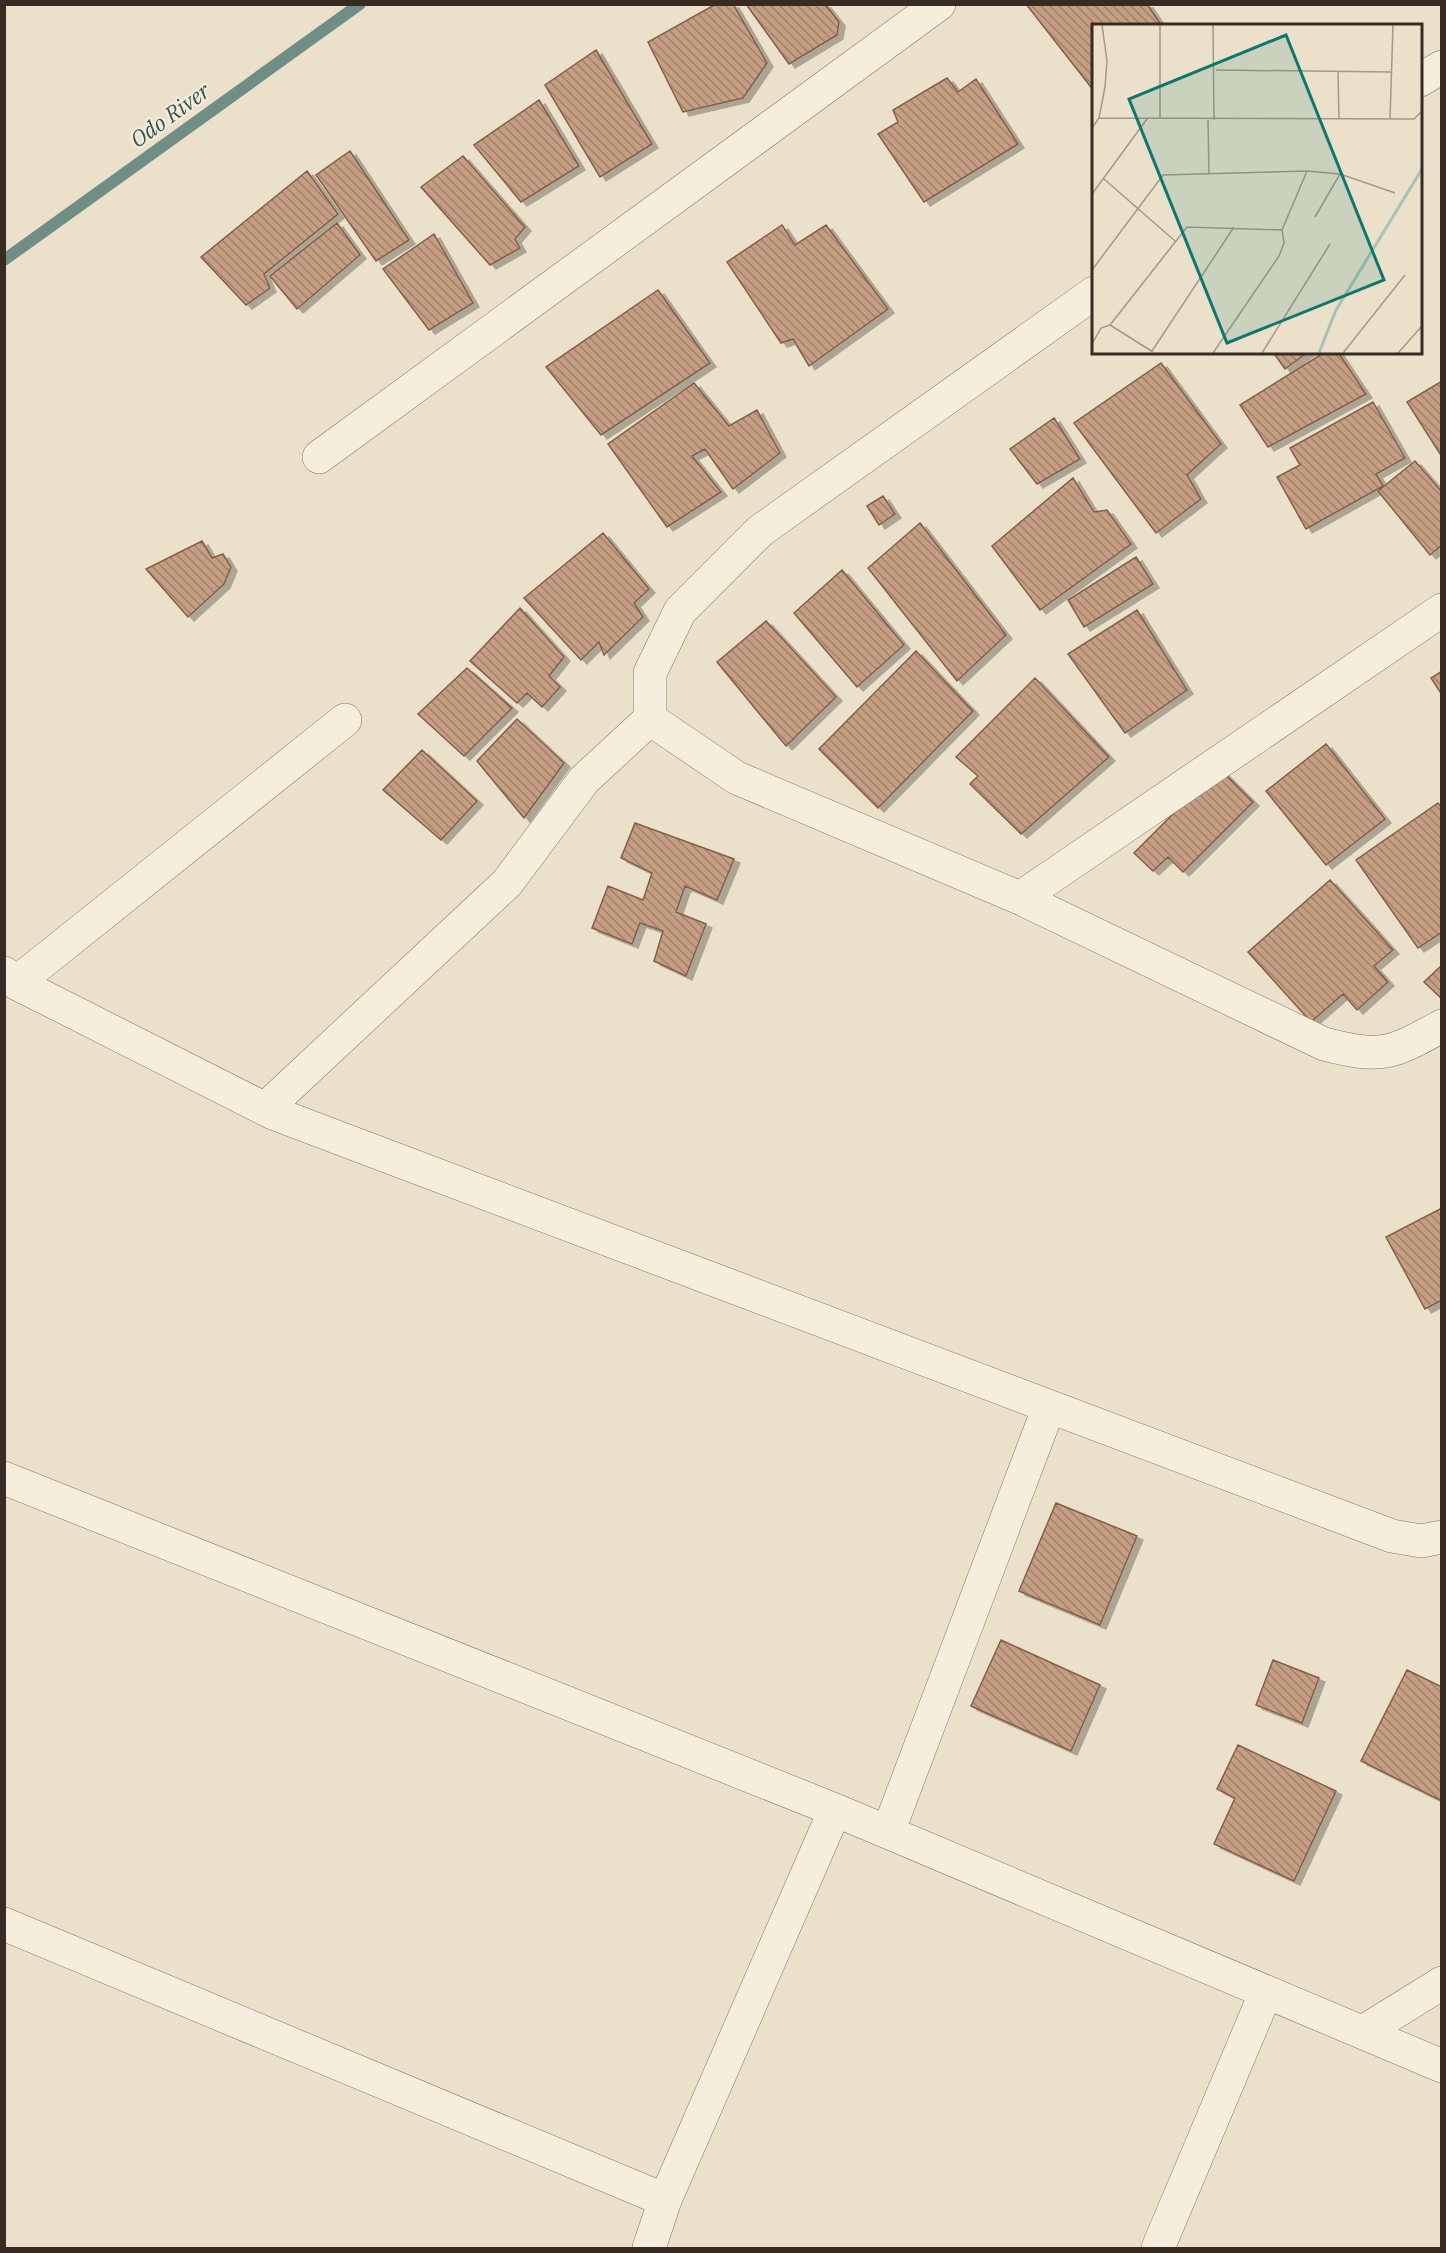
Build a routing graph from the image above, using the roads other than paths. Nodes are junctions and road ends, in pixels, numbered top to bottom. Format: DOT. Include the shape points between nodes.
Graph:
graph roads {
  1 [pos="939,4"];
  2 [pos="1442,67"];
  3 [pos="1422,79"];
  4 [pos="1092,294"];
  5 [pos="319,457"];
  6 [pos="1442,610"];
  7 [pos="650,719"];
  8 [pos="345,720"];
  9 [pos="1020,898"];
  10 [pos="10,978"];
  11 [pos="1442,1026"];
  12 [pos="265,1109"];
  13 [pos="1049,1407"];
  14 [pos="4,1478"];
  15 [pos="1442,1537"];
  16 [pos="835,1809"];
  17 [pos="888,1832"];
  18 [pos="4,1924"];
  19 [pos="1442,1983"];
  20 [pos="1266,1992"];
  21 [pos="1363,2032"];
  22 [pos="1442,2066"];
  23 [pos="665,2200"];
  24 [pos="649,2248"];
  25 [pos="1158,2248"];
  1 -- 5 [label="street"];
  2 -- 3 [label="street"];
  4 -- 7 [label="street" via="760,531 680,611 650,673"];
  6 -- 9 [label="street"];
  7 -- 9 [label="street" via="737,778"];
  7 -- 12 [label="street" via="584,780 507,883"];
  8 -- 10 [label="street"];
  9 -- 11 [label="street" via="1324,1044 1361,1054 1396,1051"];
  10 -- 12 [label="street"];
  12 -- 13 [label="street"];
  13 -- 15 [label="street" via="1392,1536 1421,1541"];
  13 -- 17 [label="street"];
  14 -- 16 [label="street"];
  16 -- 17 [label="street"];
  16 -- 23 [label="street"];
  17 -- 20 [label="street"];
  18 -- 23 [label="street"];
  19 -- 21 [label="street"];
  20 -- 21 [label="street"];
  20 -- 25 [label="street"];
  21 -- 22 [label="street"];
  23 -- 24 [label="street"];
}
